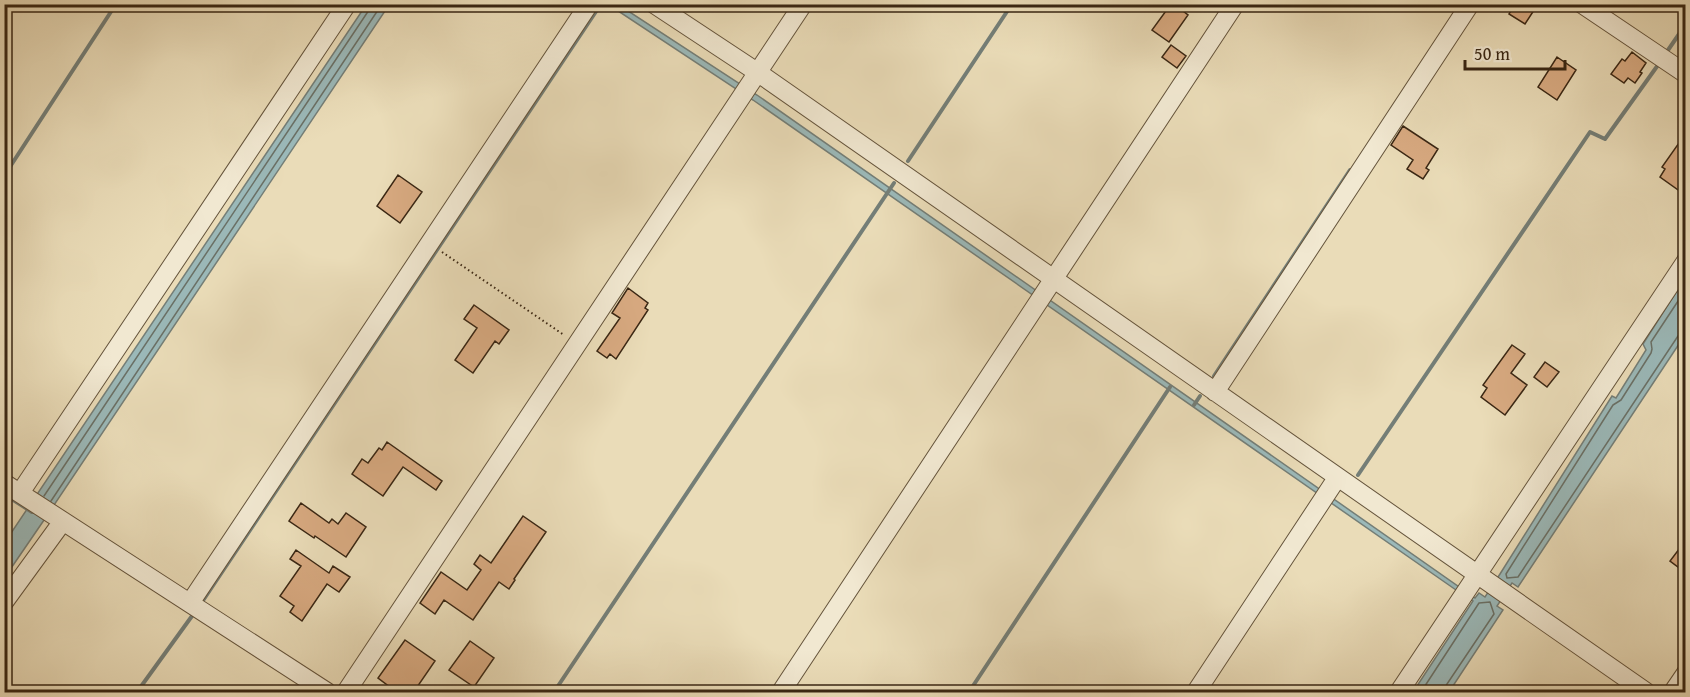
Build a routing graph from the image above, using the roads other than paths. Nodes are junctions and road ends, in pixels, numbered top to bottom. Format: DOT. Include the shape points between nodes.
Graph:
graph roads {
  1 [pos="347,4"];
  2 [pos="589,4"];
  3 [pos="654,4"];
  4 [pos="803,4"];
  5 [pos="1235,4"];
  6 [pos="1470,4"];
  7 [pos="1582,4"];
  8 [pos="1686,74"];
  9 [pos="749,85"];
  10 [pos="1686,261"];
  11 [pos="1046,292"];
  12 [pos="1215,392"];
  13 [pos="4,483"];
  14 [pos="1329,490"];
  15 [pos="25,496"];
  16 [pos="57,517"];
  17 [pos="1474,586"];
  18 [pos="4,602"];
  19 [pos="190,603"];
  20 [pos="1686,673"];
  21 [pos="327,693"];
  22 [pos="346,693"];
  23 [pos="781,693"];
  24 [pos="1196,693"];
  25 [pos="1399,693"];
  26 [pos="1646,693"];
  27 [pos="1673,693"];
  1 -- 15 [label="street"];
  2 -- 19 [label="street"];
  3 -- 9 [label="street"];
  4 -- 9 [label="street"];
  5 -- 11 [label="street"];
  6 -- 12 [label="street"];
  7 -- 8 [label="street"];
  9 -- 11 [label="street"];
  9 -- 22 [label="street"];
  10 -- 17 [label="street"];
  11 -- 12 [label="street"];
  11 -- 23 [label="street"];
  12 -- 14 [label="street"];
  13 -- 15 [label="street"];
  14 -- 17 [label="street"];
  14 -- 24 [label="street"];
  15 -- 16 [label="street"];
  16 -- 18 [label="street"];
  16 -- 19 [label="street"];
  17 -- 25 [label="street"];
  17 -- 26 [label="street" via="1508,597"];
  19 -- 21 [label="street"];
  20 -- 27 [label="street"];
}
